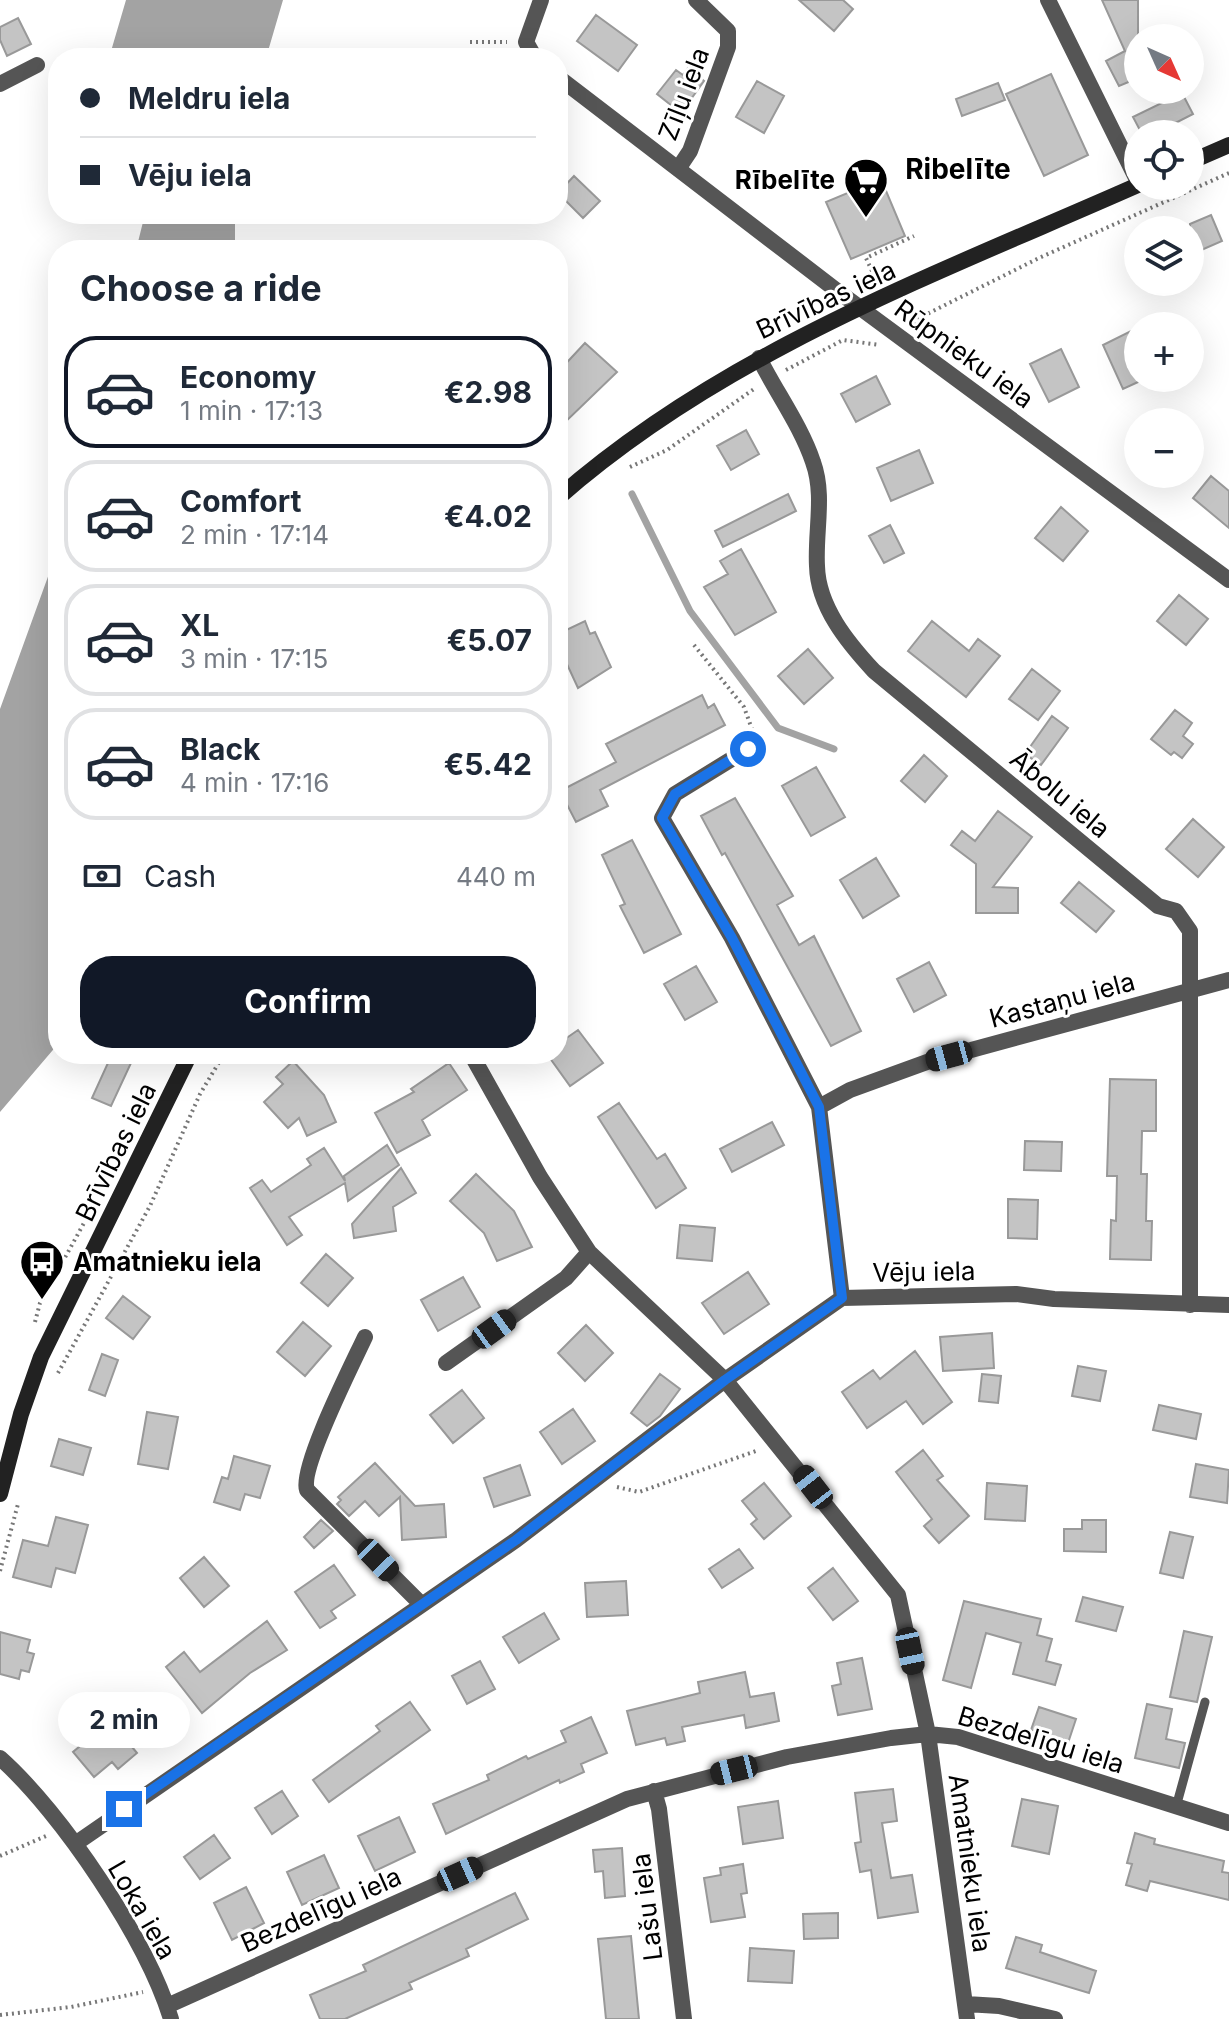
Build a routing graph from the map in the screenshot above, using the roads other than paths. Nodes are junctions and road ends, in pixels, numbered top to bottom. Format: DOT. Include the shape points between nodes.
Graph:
graph roads {
  1 [pos="541,0"];
  2 [pos="696,0"];
  3 [pos="1048,0"];
  4 [pos="529,48"];
  5 [pos="37,65"];
  6 [pos="0,84"];
  7 [pos="568,85"];
  8 [pos="1229,145"];
  9 [pos="1124,155"];
  10 [pos="1204,156"];
  11 [pos="678,169"];
  12 [pos="1124,189"];
  13 [pos="861,308"];
  14 [pos="759,358"];
  15 [pos="568,489"];
  16 [pos="1229,580"];
  17 [pos="748,749"];
  18 [pos="1229,980"];
  19 [pos="1188,991"];
  20 [pos="185,1064"];
  21 [pos="477,1064"];
  22 [pos="819,1107"];
  23 [pos="589,1252"];
  24 [pos="842,1298"];
  25 [pos="1190,1305"];
  26 [pos="1229,1305"];
  27 [pos="365,1337"];
  28 [pos="446,1363"];
  29 [pos="725,1380"];
  30 [pos="0,1494"];
  31 [pos="420,1603"];
  32 [pos="1205,1702"];
  33 [pos="928,1734"];
  34 [pos="0,1758"];
  35 [pos="654,1791"];
  36 [pos="1176,1807"];
  37 [pos="1229,1823"];
  38 [pos="75,1844"];
  39 [pos="166,2005"];
  40 [pos="967,2012"];
  41 [pos="684,2019"];
  42 [pos="1055,2019"];
  1 -- 4 [label="street" via="526,42"];
  2 -- 11 [label="street, Zīļu iela" via="728,31 728,47 690,151"];
  3 -- 9 [label="street"];
  5 -- 6 [label="street"];
  7 -- 11 [label="street, Rūpnieku iela"];
  8 -- 10 [label="main road"];
  11 -- 13 [label="street, Rūpnieku iela"];
  12 -- 13 [label="main road, Brīvības iela"];
  13 -- 14 [label="main road, Brīvības iela"];
  13 -- 16 [label="street, Rūpnieku iela"];
  14 -- 15 [label="main road, Brīvības iela" via="677,406"];
  14 -- 19 [label="street, Ābolu iela" via="813,461 820,490 821,591 849,644 874,671 1158,906 1184,918 1190,931"];
  17 -- 22 [label="street" via="675,794 662,818 732,938"];
  18 -- 19 [label="street, Kastaņu iela"];
  19 -- 22 [label="street, Kastaņu iela" via="927,1062"];
  19 -- 25 [label="street, Ābolu iela"];
  20 -- 30 [label="main road, Brīvības iela" via="41,1357"];
  21 -- 23 [label="street, Amatnieku iela"];
  22 -- 24 [label="street"];
  23 -- 28 [label="street" via="566,1278"];
  23 -- 29 [label="street, Amatnieku iela"];
  24 -- 25 [label="street, Vēju iela" via="1016,1294"];
  24 -- 29 [label="street, Vēju iela"];
  25 -- 26 [label="street, Vēju iela"];
  27 -- 31 [label="street" via="315,1445 304,1483"];
  29 -- 31 [label="street, Vēju iela" via="595,1482"];
  29 -- 33 [label="street, Amatnieku iela" via="898,1595"];
  31 -- 38 [label="street, Vēju iela"];
  32 -- 36 [label="lane"];
  33 -- 35 [label="street, Bezdelīgu iela" via="787,1757"];
  33 -- 36 [label="street, Bezdelīgu iela" via="958,1737"];
  33 -- 40 [label="street, Amatnieku iela"];
  34 -- 38 [label="street, Loka iela"];
  35 -- 39 [label="street, Bezdelīgu iela"];
  35 -- 41 [label="street, Lašu iela"];
  36 -- 37 [label="street, Bezdelīgu iela"];
  38 -- 39 [label="street, Loka iela" via="119,1912"];
  40 -- 42 [label="street" via="999,2006"];
}
